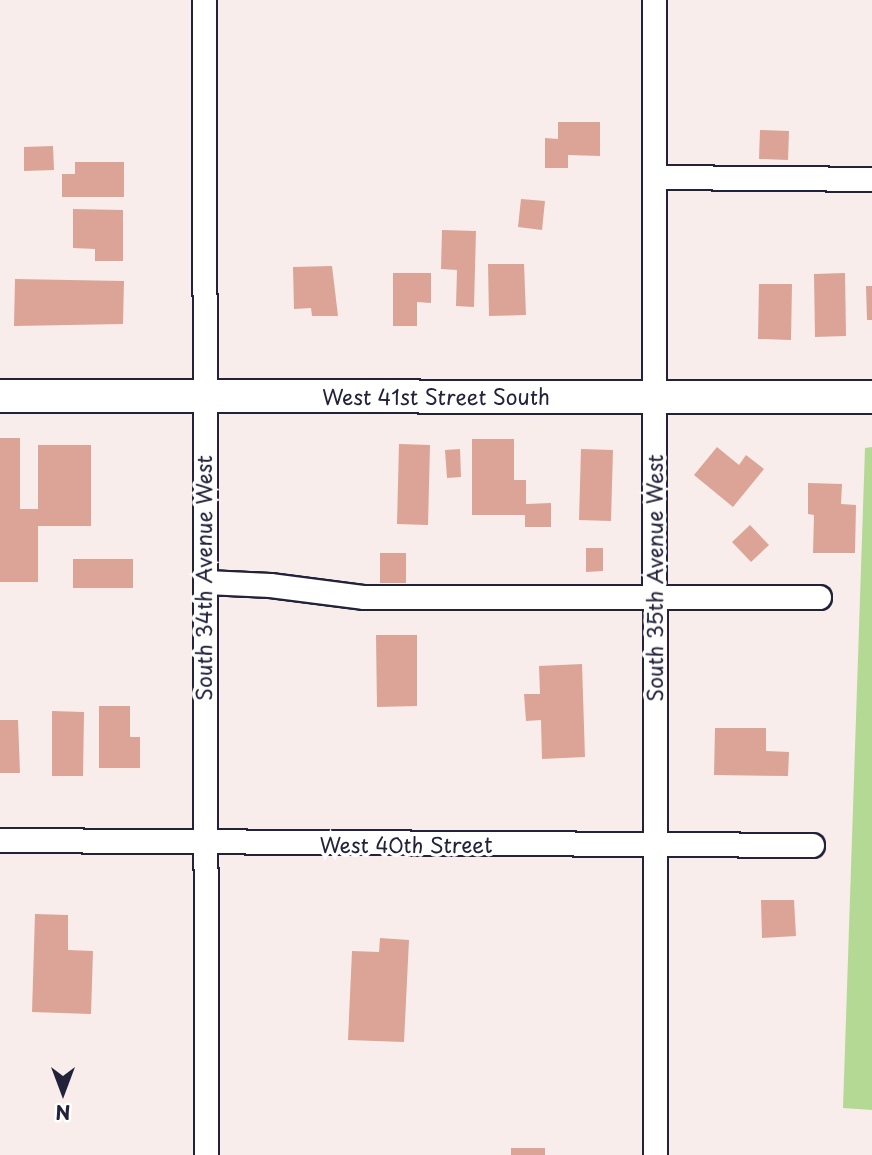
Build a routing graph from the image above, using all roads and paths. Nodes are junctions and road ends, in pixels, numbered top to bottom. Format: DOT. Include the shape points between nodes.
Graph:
graph roads {
  1 [pos="204,0"];
  2 [pos="654,0"];
  3 [pos="654,177"];
  4 [pos="872,179"];
  5 [pos="0,396"];
  6 [pos="654,396"];
  7 [pos="203,397"];
  8 [pos="872,397"];
  9 [pos="205,582"];
  10 [pos="654,597"];
  11 [pos="819,597"];
  12 [pos="0,840"];
  13 [pos="202,844"];
  14 [pos="653,845"];
  15 [pos="812,845"];
  16 [pos="205,1155"];
  17 [pos="656,1155"];
  1 -- 7 [label="street, South 34th Avenue West"];
  2 -- 3 [label="street, South 35th Avenue West"];
  3 -- 4 [label="street"];
  3 -- 6 [label="street, South 35th Avenue West"];
  5 -- 7 [label="main road, West 41st Street South"];
  6 -- 7 [label="main road, West 41st Street South"];
  6 -- 8 [label="main road, West 41st Street South"];
  6 -- 10 [label="street, South 35th Avenue West"];
  7 -- 9 [label="street, South 34th Avenue West"];
  9 -- 10 [label="street" via="365,597"];
  9 -- 13 [label="street, South 34th Avenue West"];
  10 -- 11 [label="street"];
  10 -- 14 [label="street, South 35th Avenue West"];
  12 -- 13 [label="street, West 40th Street"];
  13 -- 14 [label="street, West 40th Street"];
  13 -- 16 [label="street, South 34th Avenue West"];
  14 -- 15 [label="street, West 40th Street"];
  14 -- 17 [label="street, South 35th Avenue West"];
}
